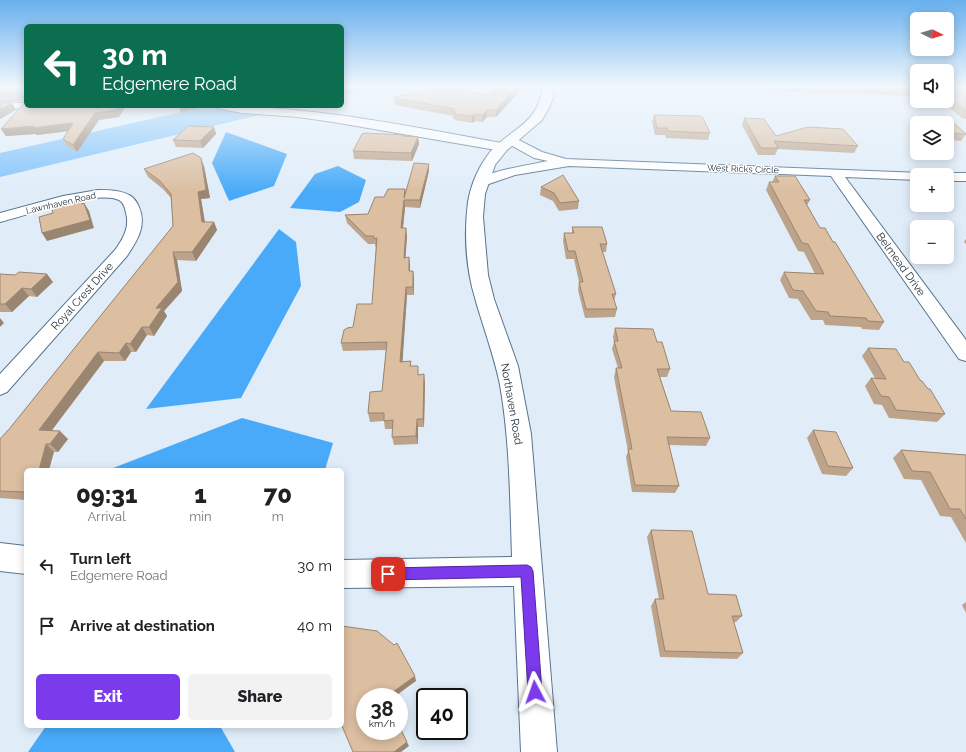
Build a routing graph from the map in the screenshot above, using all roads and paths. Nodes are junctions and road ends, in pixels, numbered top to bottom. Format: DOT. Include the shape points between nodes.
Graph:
graph roads {
  1 [pos="348,121"];
  2 [pos="533,121"];
  3 [pos="507,143"];
  4 [pos="569,162"];
  5 [pos="835,173"];
  6 [pos="910,176"];
  7 [pos="954,177"];
  8 [pos="966,177"];
  9 [pos="480,183"];
  10 [pos="122,197"];
  11 [pos="0,218"];
  12 [pos="966,354"];
  13 [pos="0,387"];
  14 [pos="0,557"];
  15 [pos="24,560"];
  16 [pos="527,571"];
  17 [pos="344,574"];
  18 [pos="539,752"];
  1 -- 3 [label="street, West Ricks Circle"];
  2 -- 3 [label="street, Northaven Road"];
  3 -- 4 [label="street, West Ricks Circle" via="538,155"];
  3 -- 9 [label="street, Northaven Road" via="493,157"];
  4 -- 5 [label="street, West Ricks Circle"];
  4 -- 9 [label="street, West Ricks Circle" via="515,171"];
  5 -- 6 [label="street, West Ricks Circle"];
  5 -- 12 [label="street, Belmead Drive"];
  7 -- 8 [label="street"];
  9 -- 16 [label="street, Northaven Road" via="475,219 477,264 512,389 519,440"];
  10 -- 11 [label="street, Lawnhaven Road" via="101,194 82,197"];
  10 -- 13 [label="street, Royal Crest Drive" via="130,202 135,217 134,230 129,242"];
  14 -- 15 [label="street"];
  16 -- 17 [label="street"];
  16 -- 18 [label="street, Northaven Road"];
}
